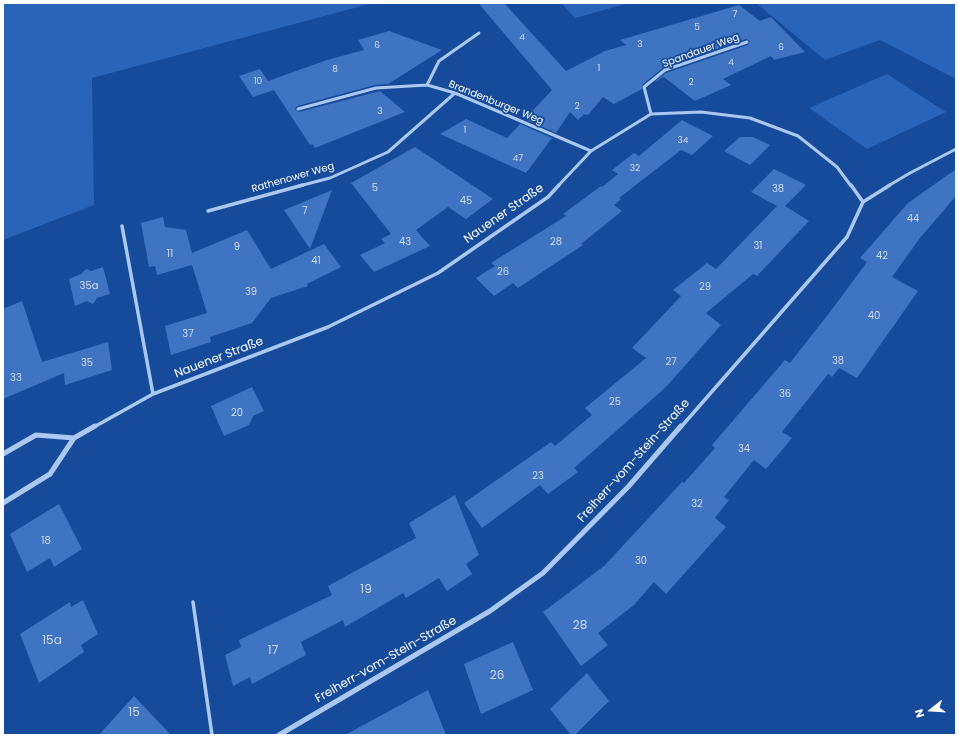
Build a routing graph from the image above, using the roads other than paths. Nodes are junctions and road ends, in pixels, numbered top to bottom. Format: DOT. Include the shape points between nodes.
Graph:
graph roads {
  1 [pos="479,33"];
  2 [pos="747,42"];
  3 [pos="427,86"];
  4 [pos="455,93"];
  5 [pos="298,109"];
  6 [pos="651,114"];
  7 [pos="956,149"];
  8 [pos="591,151"];
  9 [pos="863,202"];
  10 [pos="208,211"];
  11 [pos="122,226"];
  12 [pos="153,394"];
  13 [pos="74,438"];
  14 [pos="3,454"];
  15 [pos="3,503"];
  16 [pos="193,602"];
  17 [pos="212,735"];
  18 [pos="279,735"];
  1 -- 3 [label="street" via="439,61"];
  2 -- 6 [label="street, Spandauer Weg" via="665,70 644,87"];
  3 -- 4 [label="street, Brandenburger Weg"];
  3 -- 5 [label="street, Brandenburger Weg" via="376,88"];
  4 -- 8 [label="street, Brandenburger Weg"];
  4 -- 10 [label="street, Rathenower Weg" via="388,152 330,178"];
  6 -- 8 [label="street, Nauener Straße"];
  6 -- 9 [label="street, Nauener Straße" via="701,112 750,118 798,136 837,167"];
  7 -- 9 [label="street"];
  8 -- 12 [label="street, Nauener Straße" via="548,197 438,273 328,327"];
  9 -- 18 [label="street, Freiherr-vom-Stein-Straße" via="847,236 628,487 543,573 490,611"];
  11 -- 12 [label="street"];
  12 -- 13 [label="street, Nauener Straße"];
  13 -- 14 [label="street" via="36,435"];
  13 -- 15 [label="street, Nauener Straße" via="50,474"];
  16 -- 17 [label="lane"];
}
